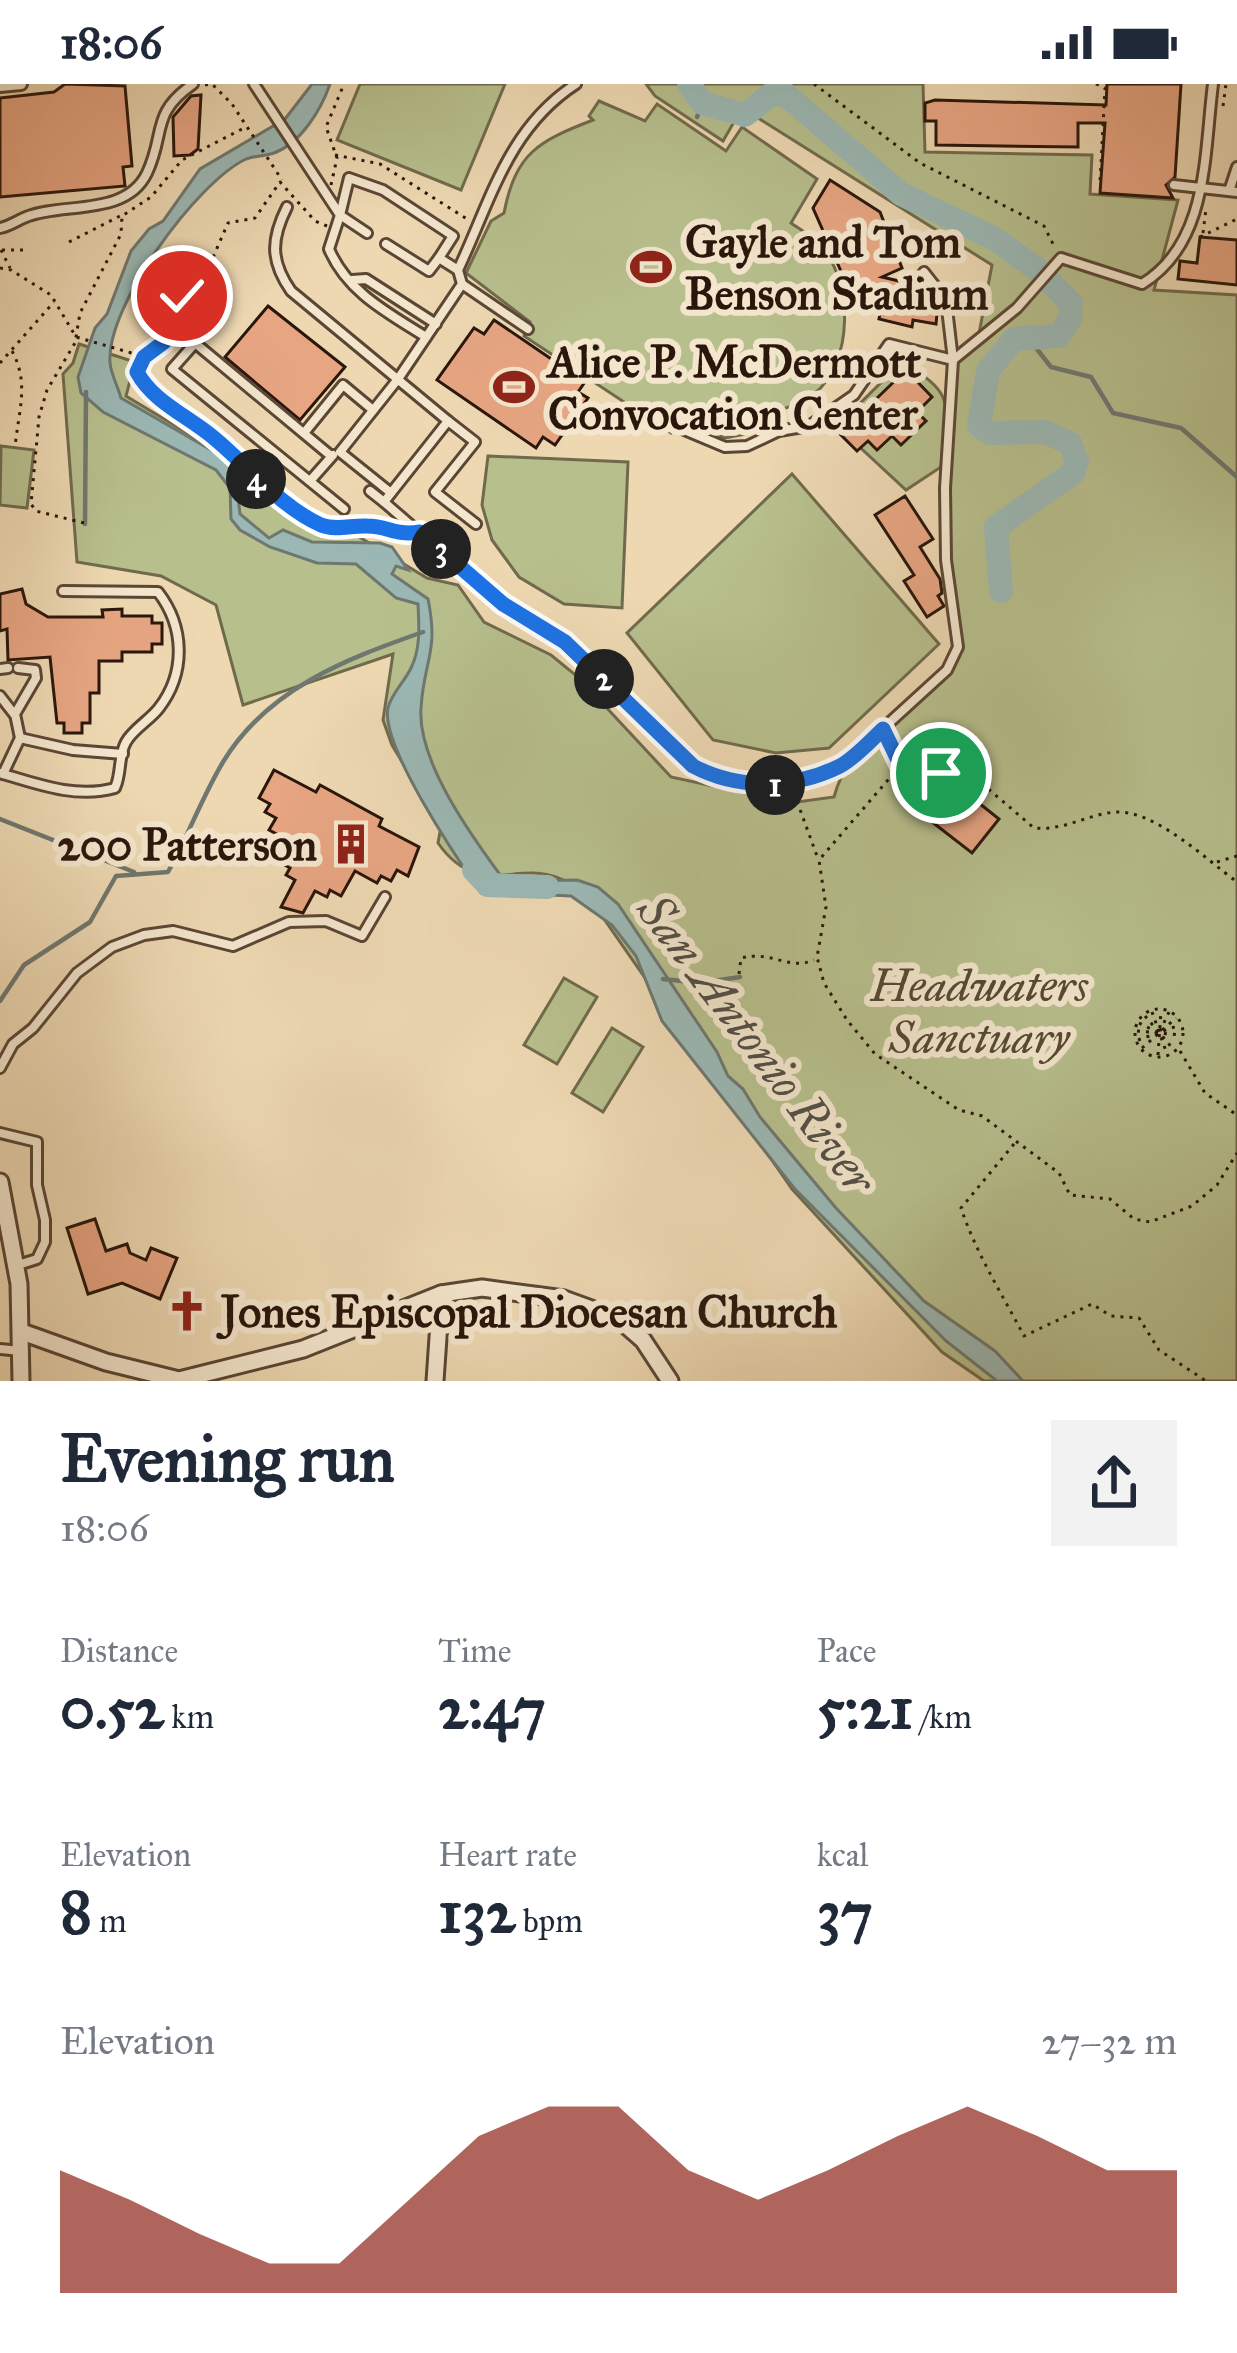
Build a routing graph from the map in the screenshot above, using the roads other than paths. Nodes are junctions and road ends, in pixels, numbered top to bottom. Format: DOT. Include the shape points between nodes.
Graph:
graph roads {
  1 [pos="21,84"];
  2 [pos="254,84"];
  3 [pos="576,84"];
  4 [pos="1213,84"];
  5 [pos="192,85"];
  6 [pos="0,86"];
  7 [pos="1237,167"];
  8 [pos="1174,185"];
  9 [pos="1199,190"];
  10 [pos="1233,192"];
  11 [pos="287,207"];
  12 [pos="340,215"];
  13 [pos="0,229"];
  14 [pos="367,233"];
  15 [pos="386,244"];
  16 [pos="439,257"];
  17 [pos="458,271"];
  18 [pos="924,272"];
  19 [pos="352,280"];
  20 [pos="462,284"];
  21 [pos="436,324"];
  22 [pos="528,328"];
  23 [pos="427,338"];
  24 [pos="953,359"];
  25 [pos="398,379"];
  26 [pos="373,410"];
  27 [pos="448,421"];
  28 [pos="675,426"];
  29 [pos="304,434"];
  30 [pos="335,454"];
  31 [pos="310,481"];
  32 [pos="370,491"];
  33 [pos="391,494"];
  34 [pos="384,502"];
  35 [pos="344,508"];
  36 [pos="476,524"];
  37 [pos="63,591"];
  38 [pos="8,668"];
  39 [pos="0,696"];
  40 [pos="14,714"];
  41 [pos="20,738"];
  42 [pos="123,754"];
  43 [pos="1,773"];
  44 [pos="385,896"];
  45 [pos="0,1067"];
  46 [pos="0,1133"];
  47 [pos="0,1182"];
  48 [pos="4,1218"];
  49 [pos="16,1265"];
  50 [pos="441,1294"];
  51 [pos="22,1332"];
  52 [pos="0,1349"];
  53 [pos="22,1352"];
  54 [pos="21,1381"];
  55 [pos="435,1381"];
  56 [pos="670,1381"];
  1 -- 6 [label="street"];
  2 -- 12 [label="lane"];
  3 -- 17 [label="lane" via="528,125 504,160"];
  4 -- 9 [label="lane"];
  5 -- 13 [label="lane" via="163,112 138,186 112,202"];
  7 -- 10 [label="lane"];
  8 -- 9 [label="lane"];
  9 -- 10 [label="lane"];
  9 -- 24 [label="lane" via="1188,238 1162,272 1142,284 1061,258"];
  11 -- 25 [label="lane" via="273,249 278,272"];
  12 -- 14 [label="lane"];
  12 -- 16 [label="lane" via="349,178 365,181 452,236"];
  12 -- 19 [label="lane" via="329,249"];
  15 -- 16 [label="lane" via="430,272"];
  16 -- 17 [label="lane"];
  17 -- 20 [label="lane"];
  18 -- 24 [label="lane" via="946,300"];
  19 -- 21 [label="lane" via="366,279"];
  19 -- 23 [label="lane" via="358,293"];
  20 -- 21 [label="lane"];
  20 -- 22 [label="lane"];
  21 -- 23 [label="lane"];
  23 -- 25 [label="lane"];
  24 -- 28 [label="lane" via="889,344 830,415 747,446 725,447"];
  24 -- 34 [label="lane" via="945,512 958,647 947,670 842,765 782,786 714,777 693,766 565,642 503,604"];
  25 -- 26 [label="lane"];
  25 -- 27 [label="lane"];
  26 -- 29 [label="lane" via="343,386"];
  26 -- 30 [label="lane"];
  27 -- 33 [label="lane"];
  27 -- 36 [label="lane" via="475,442 435,492"];
  29 -- 30 [label="lane"];
  29 -- 31 [label="lane" via="195,344 172,369"];
  30 -- 31 [label="lane"];
  30 -- 33 [label="lane"];
  31 -- 35 [label="lane"];
  32 -- 34 [label="lane"];
  33 -- 34 [label="lane"];
  37 -- 42 [label="lane" via="158,592 173,617 181,648 175,685"];
  38 -- 40 [label="lane" via="35,670"];
  39 -- 40 [label="lane"];
  40 -- 41 [label="lane"];
  41 -- 42 [label="lane"];
  41 -- 43 [label="lane"];
  42 -- 43 [label="lane" via="115,788 97,794"];
  44 -- 45 [label="lane" via="362,936 326,921 289,922 233,946 173,931 112,947 77,973"];
  46 -- 49 [label="lane" via="37,1142 45,1242 37,1259"];
  47 -- 48 [label="street"];
  48 -- 49 [label="street"];
  49 -- 51 [label="street"];
  50 -- 51 [label="street" via="303,1349 178,1380"];
  50 -- 55 [label="street"];
  50 -- 56 [label="street" via="482,1288 602,1311 643,1340"];
  51 -- 53 [label="street"];
  52 -- 53 [label="lane"];
  53 -- 54 [label="street"];
}
